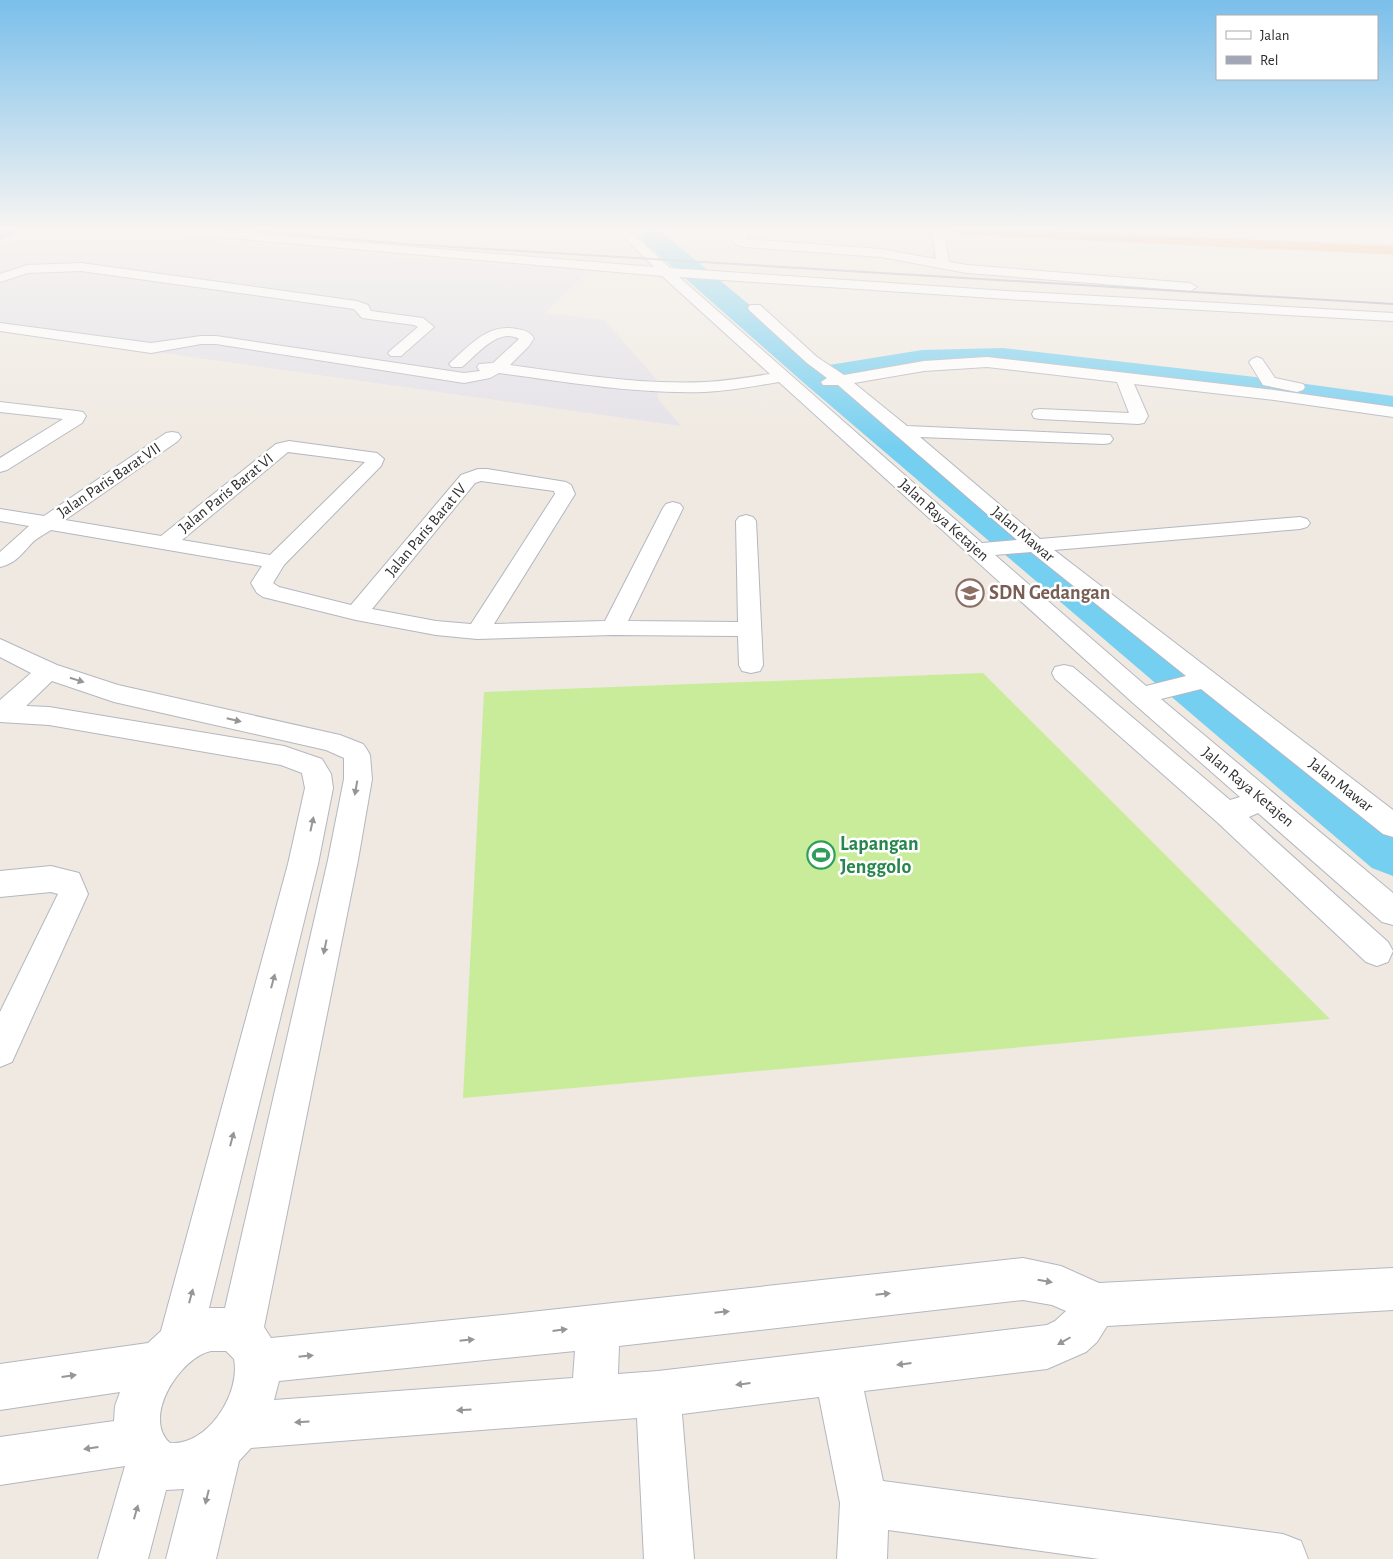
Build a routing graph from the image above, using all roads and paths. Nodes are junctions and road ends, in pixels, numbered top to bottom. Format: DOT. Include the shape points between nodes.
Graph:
graph roads {
  1 [pos="348,304"];
  2 [pos="710,304"];
  3 [pos="1135,304"];
  4 [pos="755,308"];
  5 [pos="1388,321"];
  6 [pos="0,327"];
  7 [pos="396,353"];
  8 [pos="1257,362"];
  9 [pos="358,364"];
  10 [pos="457,364"];
  11 [pos="497,368"];
  12 [pos="1124,379"];
  13 [pos="835,381"];
  14 [pos="795,384"];
  15 [pos="1393,399"];
  16 [pos="0,406"];
  17 [pos="1393,412"];
  18 [pos="1040,414"];
  19 [pos="903,431"];
  20 [pos="172,437"];
  21 [pos="1104,440"];
  22 [pos="0,466"];
  23 [pos="673,508"];
  24 [pos="0,515"];
  25 [pos="746,521"];
  26 [pos="46,523"];
  27 [pos="1300,523"];
  28 [pos="27,537"];
  29 [pos="165,543"];
  30 [pos="1029,545"];
  31 [pos="0,548"];
  32 [pos="982,549"];
  33 [pos="0,561"];
  34 [pos="275,562"];
  35 [pos="356,613"];
  36 [pos="613,628"];
  37 [pos="750,629"];
  38 [pos="478,632"];
  39 [pos="0,648"];
  40 [pos="751,665"];
  41 [pos="48,671"];
  42 [pos="1064,673"];
  43 [pos="1201,680"];
  44 [pos="1147,695"];
  45 [pos="1,713"];
  46 [pos="1262,799"];
  47 [pos="1227,814"];
  48 [pos="1393,826"];
  49 [pos="344,860"];
  50 [pos="303,864"];
  51 [pos="0,884"];
  52 [pos="1393,912"];
  53 [pos="1377,952"];
  54 [pos="0,1050"];
  55 [pos="1393,1289"];
  56 [pos="1096,1304"];
  57 [pos="598,1325"];
  58 [pos="249,1348"];
  59 [pos="168,1353"];
  60 [pos="837,1372"];
  61 [pos="0,1386"];
  62 [pos="658,1394"];
  63 [pos="594,1399"];
  64 [pos="229,1438"];
  65 [pos="145,1450"];
  66 [pos="0,1461"];
  67 [pos="864,1502"];
  68 [pos="123,1559"];
  69 [pos="191,1559"];
  70 [pos="669,1559"];
  71 [pos="862,1559"];
  72 [pos="1283,1559"];
  1 -- 7 [label="street" via="363,308 366,315 418,321 427,327"];
  2 -- 14 [label="street, Jalan Raya Ketajen"];
  3 -- 5 [label="street"];
  4 -- 13 [label="street, Jalan Mawar"];
  6 -- 9 [label="street" via="151,348 216,340"];
  7 -- 9 [label="street"];
  7 -- 10 [label="street"];
  8 -- 15 [label="street" via="1267,380 1274,384"];
  9 -- 11 [label="street" via="464,378 480,377"];
  10 -- 11 [label="street"];
  10 -- 11 [label="street" via="491,335 499,332 524,335 524,343"];
  11 -- 14 [label="street" via="657,386"];
  12 -- 13 [label="street" via="987,362 924,366"];
  12 -- 17 [label="street"];
  12 -- 18 [label="street" via="1138,419"];
  13 -- 14 [label="street"];
  13 -- 19 [label="street, Jalan Mawar"];
  14 -- 32 [label="street, Jalan Raya Ketajen"];
  16 -- 22 [label="street" via="77,416"];
  19 -- 21 [label="street"];
  19 -- 30 [label="street, Jalan Mawar"];
  20 -- 26 [label="street, Jalan Paris Barat VII"];
  23 -- 36 [label="street"];
  24 -- 26 [label="street"];
  25 -- 37 [label="street"];
  26 -- 28 [label="street, Jalan Paris Barat VII"];
  26 -- 29 [label="street"];
  27 -- 30 [label="street"];
  28 -- 31 [label="street"];
  28 -- 33 [label="street" via="14,552"];
  29 -- 34 [label="street"];
  29 -- 34 [label="street, Jalan Paris Barat VI" via="282,448 289,446 375,459"];
  30 -- 32 [label="street"];
  30 -- 43 [label="street, Jalan Mawar"];
  32 -- 44 [label="street, Jalan Raya Ketajen"];
  34 -- 35 [label="street" via="262,583 271,592"];
  35 -- 38 [label="street" via="436,628"];
  35 -- 38 [label="street, Jalan Paris Barat IV" via="468,478 487,475 559,486 565,494"];
  36 -- 37 [label="street"];
  36 -- 38 [label="street"];
  37 -- 40 [label="street"];
  39 -- 41 [label="street"];
  41 -- 45 [label="street"];
  41 -- 49 [label="street, one-way" via="114,692 331,742 354,751 359,760 358,779"];
  42 -- 47 [label="street"];
  43 -- 44 [label="street"];
  43 -- 48 [label="street, Jalan Mawar"];
  44 -- 46 [label="street, Jalan Raya Ketajen"];
  50 -- 45 [label="street, one-way" via="319,788 315,770 308,764 284,756 56,717"];
  46 -- 47 [label="street"];
  46 -- 52 [label="street, Jalan Raya Ketajen"];
  47 -- 53 [label="street"];
  49 -- 50 [label="street"];
  49 -- 58 [label="street, one-way"];
  59 -- 50 [label="street, one-way"];
  51 -- 54 [label="street" via="51,879 68,882 73,894"];
  55 -- 56 [label="street"];
  57 -- 56 [label="street, one-way" via="1023,1279 1059,1284"];
  56 -- 60 [label="street, one-way" via="1077,1332 1058,1344"];
  58 -- 57 [label="street, one-way" via="512,1336"];
  57 -- 63 [label="street"];
  58 -- 59 [label="street" via="223,1327 201,1331"];
  58 -- 64 [label="street" via="257,1381 250,1404"];
  61 -- 59 [label="street, one-way"];
  59 -- 65 [label="street" via="144,1389 137,1417"];
  60 -- 62 [label="street, one-way"];
  60 -- 67 [label="street"];
  62 -- 63 [label="street"];
  62 -- 70 [label="street"];
  63 -- 64 [label="street, one-way"];
  64 -- 65 [label="street" via="194,1464 170,1468"];
  64 -- 69 [label="street, one-way"];
  65 -- 66 [label="street, one-way"];
  68 -- 65 [label="street, one-way"];
  67 -- 71 [label="street"];
  67 -- 72 [label="street"];
}
